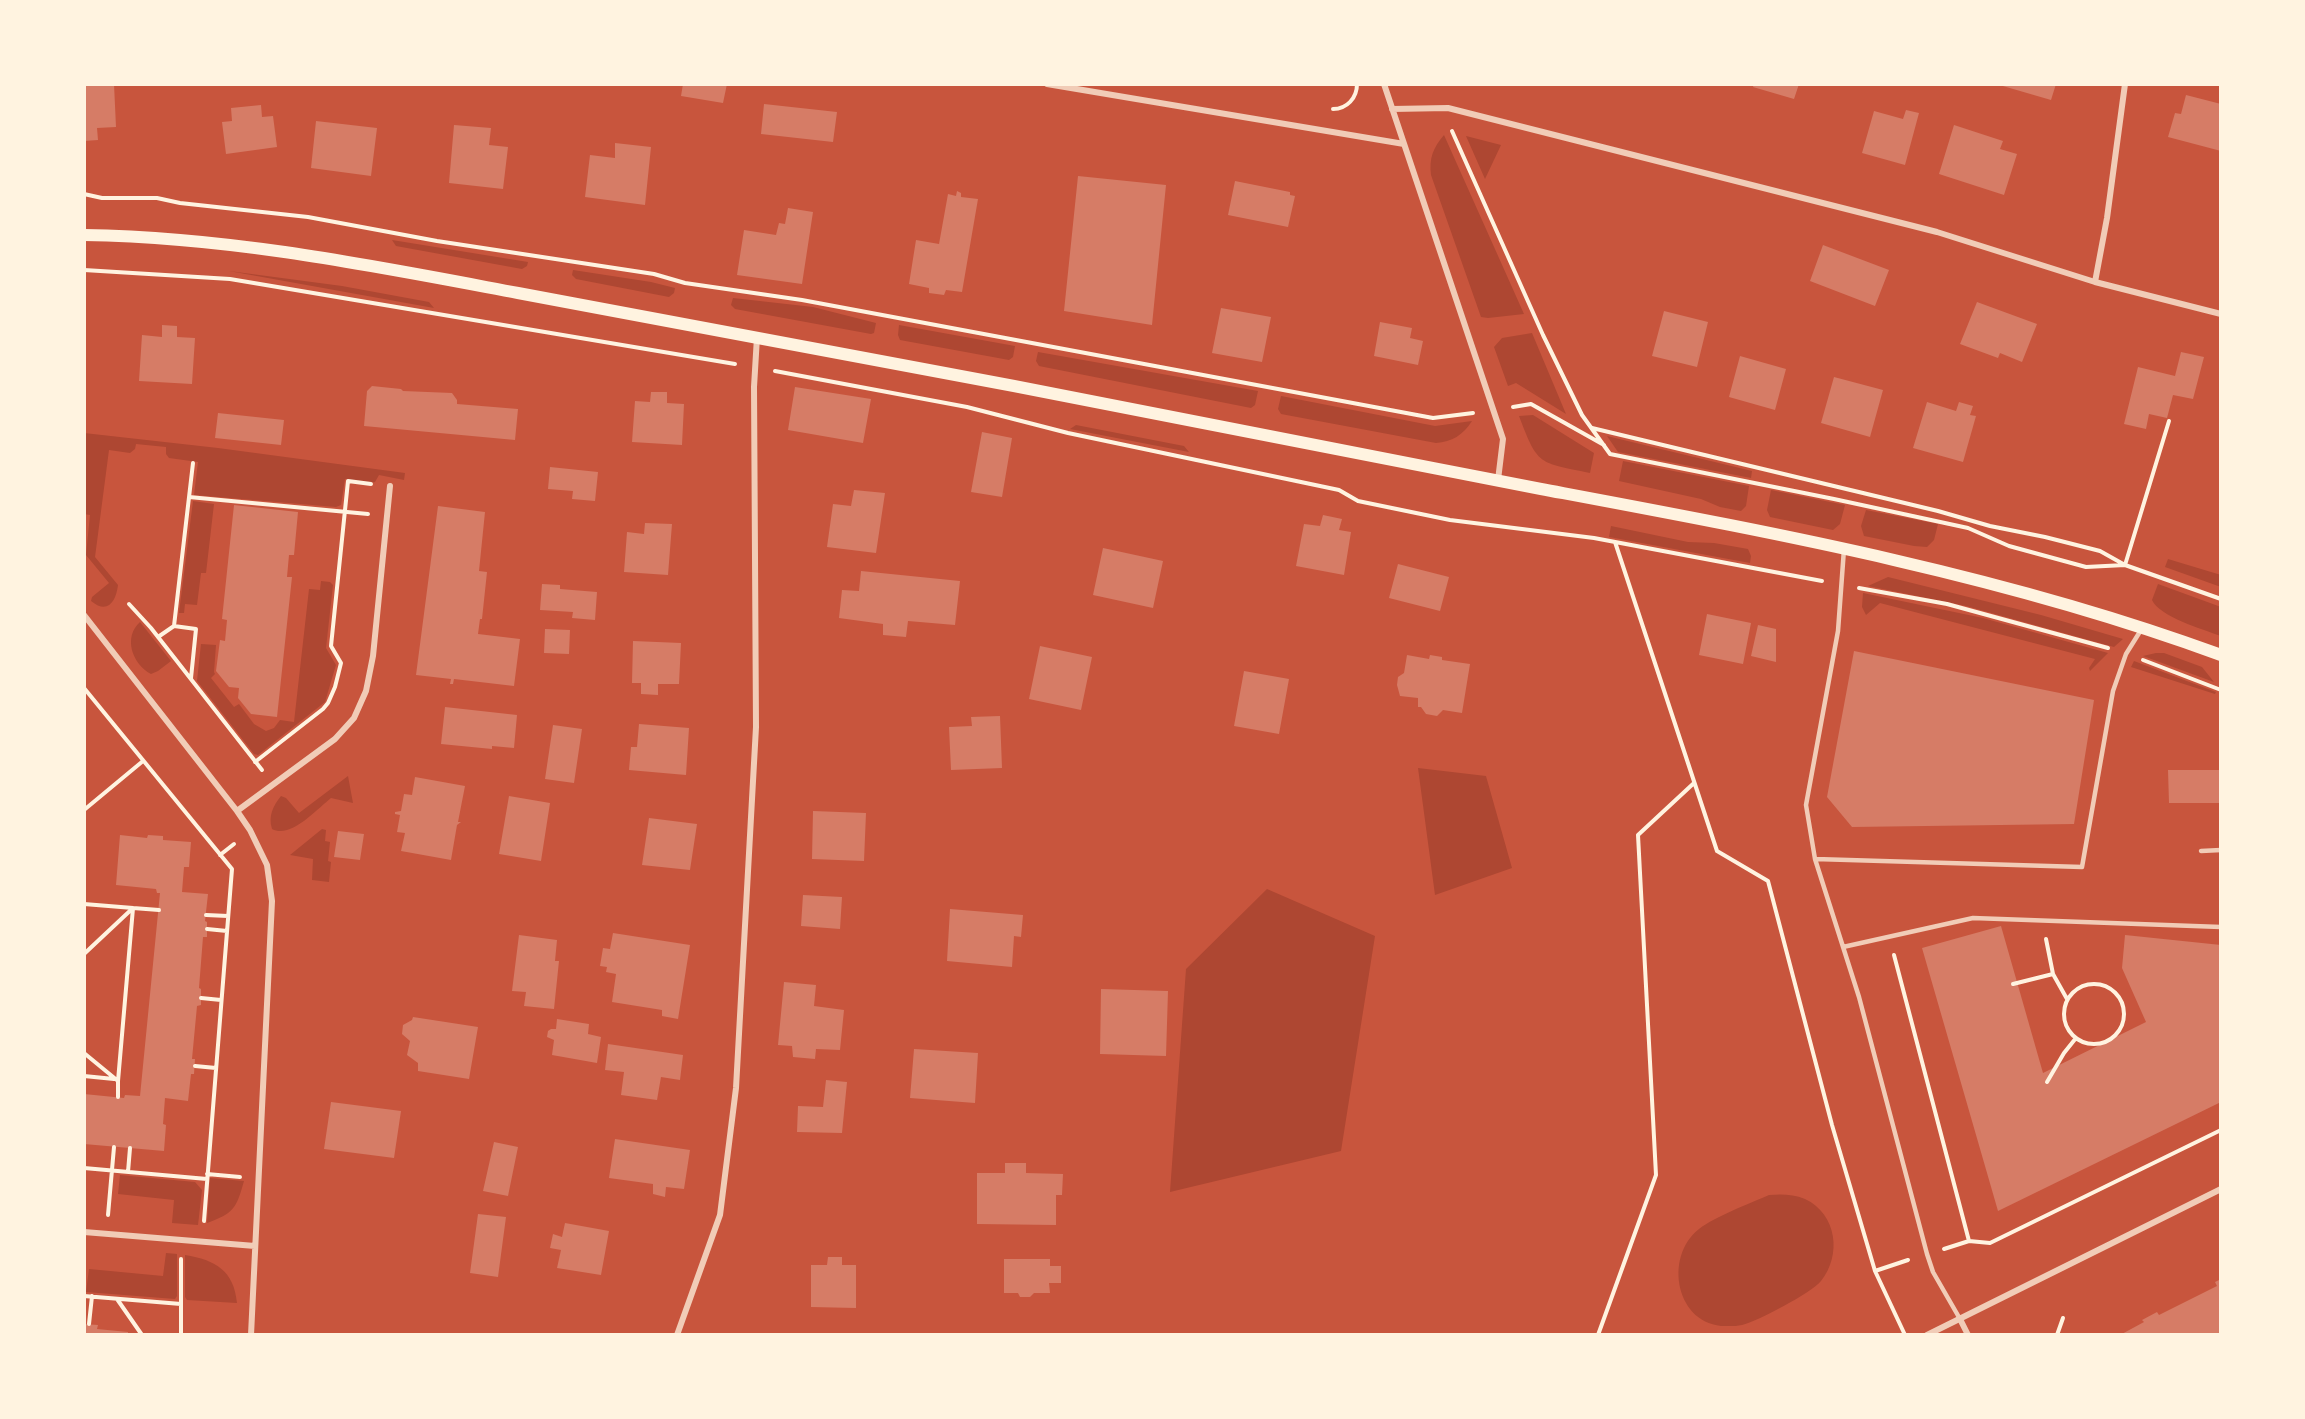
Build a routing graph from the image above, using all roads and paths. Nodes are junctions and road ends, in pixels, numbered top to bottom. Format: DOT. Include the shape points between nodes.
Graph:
graph roads {
  1 [pos="1047,84"];
  2 [pos="1357,84"];
  3 [pos="1384,84"];
  4 [pos="2125,84"];
  5 [pos="1392,109"];
  6 [pos="1324,110"];
  7 [pos="1451,131"];
  8 [pos="1404,144"];
  9 [pos="84,194"];
  10 [pos="84,235"];
  11 [pos="84,270"];
  12 [pos="2095,282"];
  13 [pos="2221,314"];
  14 [pos="757,337"];
  15 [pos="756,368"];
  16 [pos="1493,410"];
  17 [pos="2169,421"];
  18 [pos="1592,427"];
  19 [pos="1604,445"];
  20 [pos="193,463"];
  21 [pos="1498,480"];
  22 [pos="390,486"];
  23 [pos="189,497"];
  24 [pos="345,512"];
  25 [pos="387,516"];
  26 [pos="1615,542"];
  27 [pos="1844,549"];
  28 [pos="2125,565"];
  29 [pos="1842,584"];
  30 [pos="2221,599"];
  31 [pos="129,604"];
  32 [pos="84,615"];
  33 [pos="174,626"];
  34 [pos="2142,626"];
  35 [pos="158,637"];
  36 [pos="2126,654"];
  37 [pos="2221,656"];
  38 [pos="190,680"];
  39 [pos="84,688"];
  40 [pos="2221,690"];
  41 [pos="143,761"];
  42 [pos="255,762"];
  43 [pos="265,775"];
  44 [pos="1694,783"];
  45 [pos="84,810"];
  46 [pos="237,812"];
  47 [pos="2221,850"];
  48 [pos="2201,851"];
  49 [pos="1815,859"];
  50 [pos="84,904"];
  51 [pos="133,908"];
  52 [pos="159,910"];
  53 [pos="206,915"];
  54 [pos="228,916"];
  55 [pos="2043,921"];
  56 [pos="2221,927"];
  57 [pos="207,929"];
  58 [pos="227,931"];
  59 [pos="1889,937"];
  60 [pos="1843,947"];
  61 [pos="84,954"];
  62 [pos="2053,974"];
  63 [pos="2013,984"];
  64 [pos="201,998"];
  65 [pos="221,999"];
  66 [pos="2067,999"];
  67 [pos="2076,1038"];
  68 [pos="84,1053"];
  69 [pos="195,1066"];
  70 [pos="216,1068"];
  71 [pos="84,1076"];
  72 [pos="117,1080"];
  73 [pos="2047,1082"];
  74 [pos="118,1097"];
  75 [pos="2221,1130"];
  76 [pos="114,1147"];
  77 [pos="130,1148"];
  78 [pos="84,1168"];
  79 [pos="112,1171"];
  80 [pos="128,1172"];
  81 [pos="207,1177"];
  82 [pos="258,1179"];
  83 [pos="2221,1189"];
  84 [pos="84,1232"];
  85 [pos="106,1234"];
  86 [pos="181,1241"];
  87 [pos="202,1243"];
  88 [pos="255,1246"];
  89 [pos="84,1296"];
  90 [pos="92,1296"];
  91 [pos="117,1298"];
  92 [pos="181,1304"];
  93 [pos="2063,1318"];
  94 [pos="1960,1319"];
  95 [pos="89,1324"];
  96 [pos="142,1335"];
  97 [pos="181,1335"];
  98 [pos="251,1335"];
  99 [pos="677,1335"];
  100 [pos="1598,1335"];
  101 [pos="1905,1335"];
  102 [pos="1927,1335"];
  103 [pos="1968,1335"];
  104 [pos="2057,1335"];
  1 -- 8 [label="street"];
  2 -- 6 [label="path" via="1352,100 1340,109"];
  3 -- 5 [label="street"];
  4 -- 12 [label="street"];
  5 -- 8 [label="street"];
  5 -- 12 [label="street" via="1448,108 1937,232"];
  7 -- 18 [label="path" via="1543,335 1582,415"];
  8 -- 16 [label="street"];
  9 -- 16 [label="path" via="102,198 157,198 308,217 654,274 685,283 802,300 1433,418"];
  10 -- 14 [label="main road" via="318,256"];
  11 -- 15 [label="path" via="230,279"];
  12 -- 13 [label="street"];
  14 -- 15 [label="street"];
  14 -- 21 [label="main road"];
  15 -- 26 [label="path" via="967,407 1068,433 1339,490 1358,501 1450,520"];
  15 -- 99 [label="street" via="756,727 736,1088 720,1215"];
  16 -- 19 [label="path" via="1531,404"];
  16 -- 21 [label="street" via="1503,439"];
  17 -- 28 [label="path"];
  18 -- 19 [label="path"];
  18 -- 28 [label="path" via="2078,545 2100,551"];
  19 -- 28 [label="path" via="1610,454 1968,528 2008,546 2086,567"];
  20 -- 23 [label="path"];
  21 -- 27 [label="main road"];
  22 -- 24 [label="path" via="348,481"];
  22 -- 25 [label="street"];
  23 -- 24 [label="path"];
  23 -- 33 [label="path"];
  24 -- 25 [label="path"];
  24 -- 42 [label="path" via="331,646 341,663 335,687 323,709"];
  25 -- 46 [label="street" via="374,656 366,692 354,718 335,739"];
  26 -- 29 [label="path"];
  26 -- 44 [label="path"];
  27 -- 29 [label="lane"];
  27 -- 34 [label="main road" via="2003,585"];
  28 -- 30 [label="path"];
  29 -- 36 [label="path" via="1947,604"];
  29 -- 49 [label="lane" via="1838,631 1806,805"];
  31 -- 35 [label="path"];
  32 -- 46 [label="street"];
  33 -- 35 [label="path"];
  33 -- 38 [label="path" via="196,629"];
  34 -- 36 [label="lane"];
  34 -- 37 [label="main road"];
  35 -- 38 [label="path"];
  36 -- 40 [label="path"];
  36 -- 49 [label="lane" via="2113,691 2082,867"];
  38 -- 42 [label="path"];
  39 -- 41 [label="path"];
  41 -- 45 [label="path"];
  41 -- 54 [label="path" via="232,869"];
  42 -- 43 [label="path"];
  44 -- 100 [label="path" via="1638,835 1656,1175"];
  44 -- 101 [label="path" via="1717,851 1768,881 1875,1271"];
  46 -- 82 [label="street" via="267,866 272,901"];
  47 -- 48 [label="lane"];
  49 -- 60 [label="lane"];
  50 -- 51 [label="path"];
  51 -- 52 [label="path"];
  51 -- 61 [label="path"];
  51 -- 72 [label="path"];
  53 -- 54 [label="path"];
  54 -- 58 [label="path"];
  55 -- 56 [label="lane"];
  55 -- 59 [label="lane" via="1973,918"];
  55 -- 62 [label="path"];
  57 -- 58 [label="path"];
  58 -- 65 [label="path"];
  59 -- 60 [label="lane"];
  59 -- 75 [label="path" via="1969,1241 1990,1243"];
  60 -- 94 [label="lane" via="1933,1272"];
  62 -- 63 [label="path"];
  62 -- 66 [label="path"];
  64 -- 65 [label="path"];
  65 -- 70 [label="path"];
  66 -- 67 [label="path" via="2065,1022"];
  66 -- 67 [label="path" via="2078,988 2097,984 2115,992 2124,1010 2120,1030 2105,1042 2085,1043"];
  67 -- 73 [label="path"];
  68 -- 72 [label="path"];
  69 -- 70 [label="path"];
  70 -- 81 [label="path"];
  71 -- 72 [label="path"];
  72 -- 74 [label="path"];
  76 -- 79 [label="path"];
  77 -- 80 [label="path"];
  78 -- 79 [label="path"];
  79 -- 80 [label="path"];
  79 -- 85 [label="path"];
  80 -- 81 [label="path"];
  81 -- 82 [label="path"];
  81 -- 87 [label="path"];
  82 -- 88 [label="street"];
  83 -- 94 [label="street"];
  84 -- 85 [label="street"];
  85 -- 86 [label="street"];
  86 -- 87 [label="street"];
  86 -- 92 [label="path"];
  87 -- 88 [label="street"];
  88 -- 98 [label="street"];
  89 -- 90 [label="path"];
  90 -- 91 [label="path"];
  90 -- 95 [label="path"];
  91 -- 92 [label="path"];
  91 -- 96 [label="path"];
  92 -- 97 [label="path"];
  93 -- 104 [label="path"];
  94 -- 102 [label="street"];
  94 -- 103 [label="street"];
}
